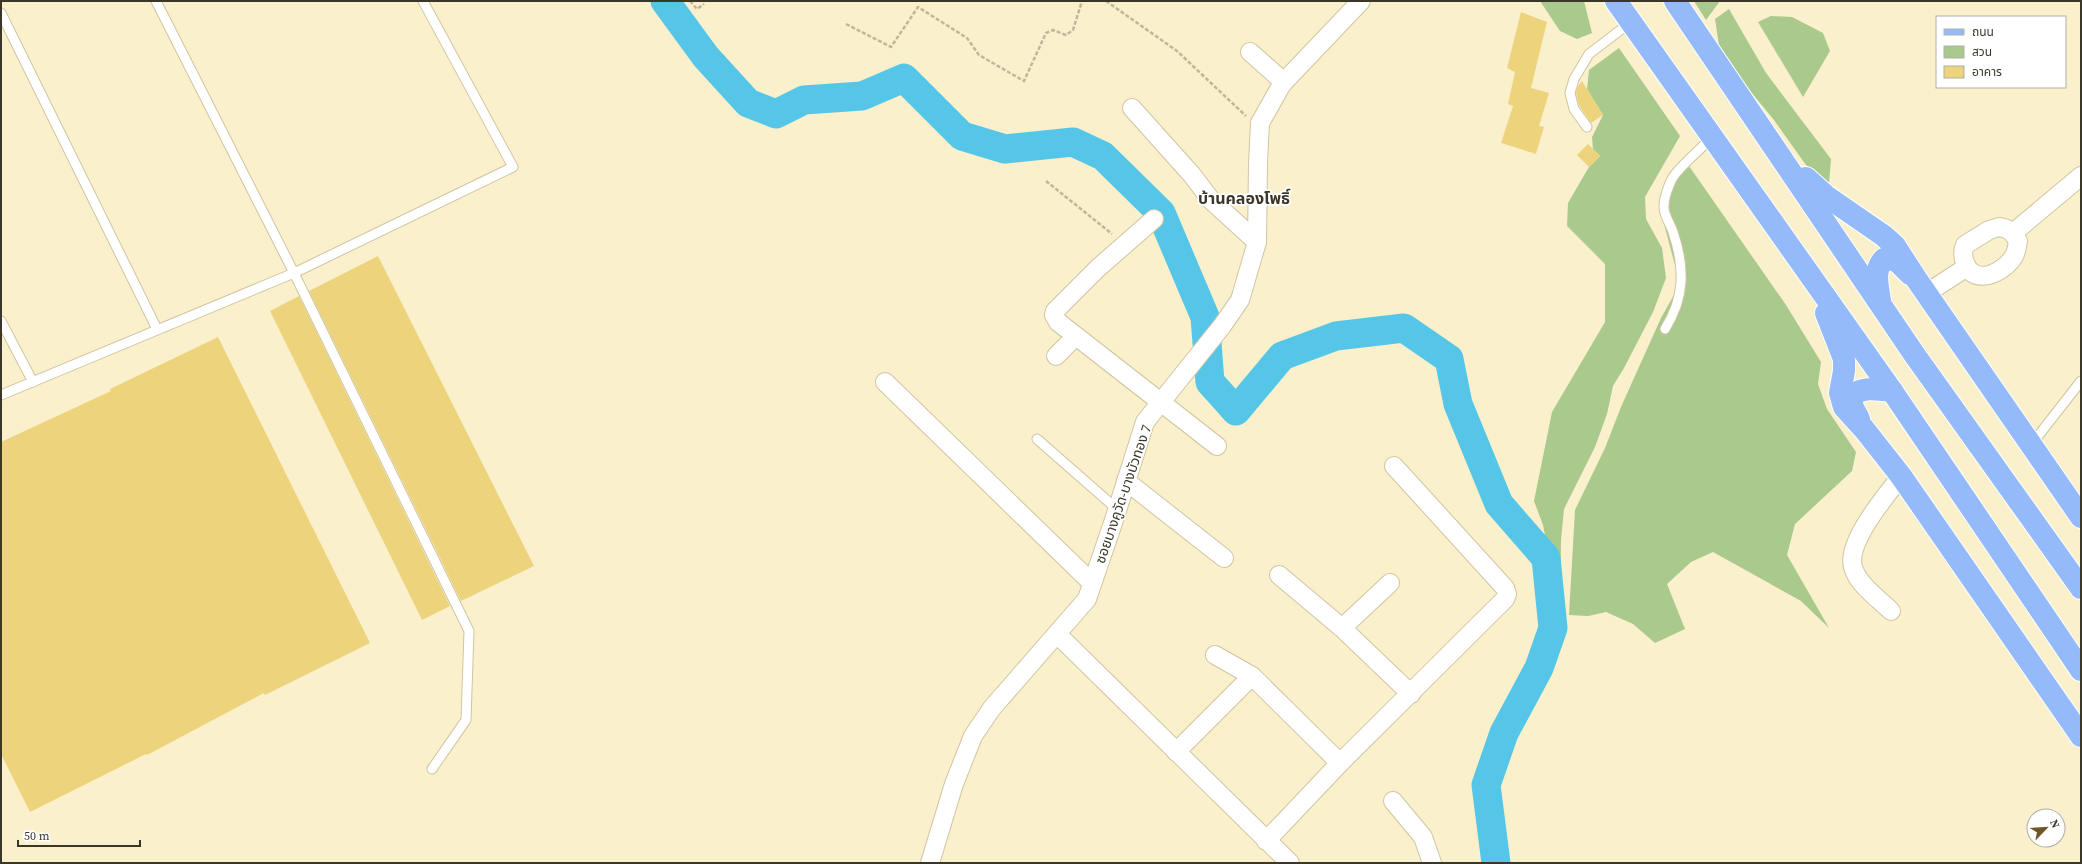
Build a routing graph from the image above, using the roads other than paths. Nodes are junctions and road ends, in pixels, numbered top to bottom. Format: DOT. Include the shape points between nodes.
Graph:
graph roads {
  1 [pos="156,1"];
  2 [pos="423,1"];
  3 [pos="1361,1"];
  4 [pos="1616,1"];
  5 [pos="1675,1"];
  6 [pos="1,13"];
  7 [pos="1631,22"];
  8 [pos="1250,52"];
  9 [pos="1284,82"];
  10 [pos="1132,108"];
  11 [pos="1587,127"];
  12 [pos="1712,138"];
  13 [pos="1782,157"];
  14 [pos="2081,176"];
  15 [pos="1154,219"];
  16 [pos="2013,233"];
  17 [pos="1257,242"];
  18 [pos="1967,267"];
  19 [pos="294,273"];
  20 [pos="1814,283"];
  21 [pos="1922,287"];
  22 [pos="1880,302"];
  23 [pos="1,321"];
  24 [pos="157,329"];
  25 [pos="1665,329"];
  26 [pos="1076,336"];
  27 [pos="1056,356"];
  28 [pos="2081,381"];
  29 [pos="33,382"];
  30 [pos="886,382"];
  31 [pos="1892,391"];
  32 [pos="1,395"];
  33 [pos="1161,402"];
  34 [pos="1864,429"];
  35 [pos="1037,439"];
  36 [pos="2030,445"];
  37 [pos="1217,446"];
  38 [pos="1394,466"];
  39 [pos="1901,476"];
  40 [pos="1126,481"];
  41 [pos="2078,507"];
  42 [pos="1118,510"];
  43 [pos="1224,558"];
  44 [pos="1279,575"];
  45 [pos="1092,583"];
  46 [pos="1390,583"];
  47 [pos="2081,588"];
  48 [pos="1891,611"];
  49 [pos="1342,628"];
  50 [pos="1057,634"];
  51 [pos="1215,655"];
  52 [pos="2081,670"];
  53 [pos="1252,676"];
  54 [pos="1411,694"];
  55 [pos="2081,736"];
  56 [pos="1176,752"];
  57 [pos="1340,763"];
  58 [pos="432,769"];
  59 [pos="1393,801"];
  60 [pos="1266,841"];
  61 [pos="930,863"];
  62 [pos="1290,863"];
  63 [pos="1432,863"];
  1 -- 19 [label="lane"];
  2 -- 19 [label="lane" via="513,167"];
  3 -- 9 [label="street, ซอยบางคูวัด-บางบัวทอง 7"];
  4 -- 7 [label="main road"];
  5 -- 13 [label="main road"];
  6 -- 24 [label="lane"];
  7 -- 11 [label="lane" via="1589,54 1574,79 1570,93 1574,109"];
  7 -- 12 [label="main road"];
  8 -- 9 [label="street"];
  9 -- 17 [label="street, ซอยบางคูวัด-บางบัวทอง 7" via="1260,123"];
  10 -- 17 [label="street" via="1211,200"];
  12 -- 20 [label="main road"];
  12 -- 25 [label="lane" via="1673,178 1665,199 1663,208 1678,246 1682,271 1680,295 1674,316"];
  13 -- 21 [label="main road" via="1826,196 1895,246"];
  13 -- 22 [label="main road"];
  14 -- 16 [label="street"];
  15 -- 26 [label="street" via="1098,268 1055,311 1054,315 1058,322"];
  16 -- 18 [label="street" via="2005,227 1999,227 1989,230 1965,245 1963,249"];
  16 -- 18 [label="street" via="2018,241 2017,251 2007,264 1981,277 1973,274"];
  17 -- 33 [label="street, ซอยบางคูวัด-บางบัวทอง 7" via="1240,300"];
  18 -- 21 [label="street"];
  19 -- 24 [label="lane"];
  19 -- 58 [label="lane" via="469,631 466,720"];
  20 -- 31 [label="main road"];
  20 -- 34 [label="main road" via="1844,359 1840,393 1844,407"];
  21 -- 22 [label="main road" via="1896,260 1884,259 1879,264 1877,277"];
  21 -- 36 [label="main road"];
  22 -- 47 [label="main road" via="1914,354"];
  23 -- 29 [label="lane"];
  24 -- 29 [label="lane"];
  26 -- 27 [label="street"];
  26 -- 33 [label="street"];
  28 -- 36 [label="lane"];
  29 -- 32 [label="lane"];
  30 -- 45 [label="street"];
  31 -- 34 [label="main road" via="1860,389 1854,394 1851,404"];
  31 -- 52 [label="main road"];
  33 -- 37 [label="street"];
  33 -- 40 [label="street, ซอยบางคูวัด-บางบัวทอง 7" via="1145,422"];
  34 -- 39 [label="main road"];
  35 -- 42 [label="lane"];
  36 -- 41 [label="main road"];
  38 -- 54 [label="street" via="1505,588 1507,594 1505,599"];
  39 -- 48 [label="street" via="1867,523 1852,553 1853,567 1860,580"];
  39 -- 55 [label="main road"];
  40 -- 42 [label="street, ซอยบางคูวัด-บางบัวทอง 7"];
  40 -- 43 [label="street"];
  42 -- 45 [label="street, ซอยบางคูวัด-บางบัวทอง 7"];
  44 -- 49 [label="street"];
  45 -- 50 [label="street, ซอยบางคูวัด-บางบัวทอง 7" via="1087,599"];
  46 -- 49 [label="street"];
  49 -- 54 [label="street"];
  50 -- 56 [label="street"];
  50 -- 61 [label="street, ซอยบางคูวัด-บางบัวทอง 7" via="992,708 973,736 954,784"];
  51 -- 53 [label="street"];
  53 -- 56 [label="street"];
  53 -- 57 [label="street"];
  54 -- 57 [label="street"];
  56 -- 60 [label="street"];
  57 -- 60 [label="street"];
  59 -- 63 [label="street" via="1423,837"];
  60 -- 62 [label="street"];
}
